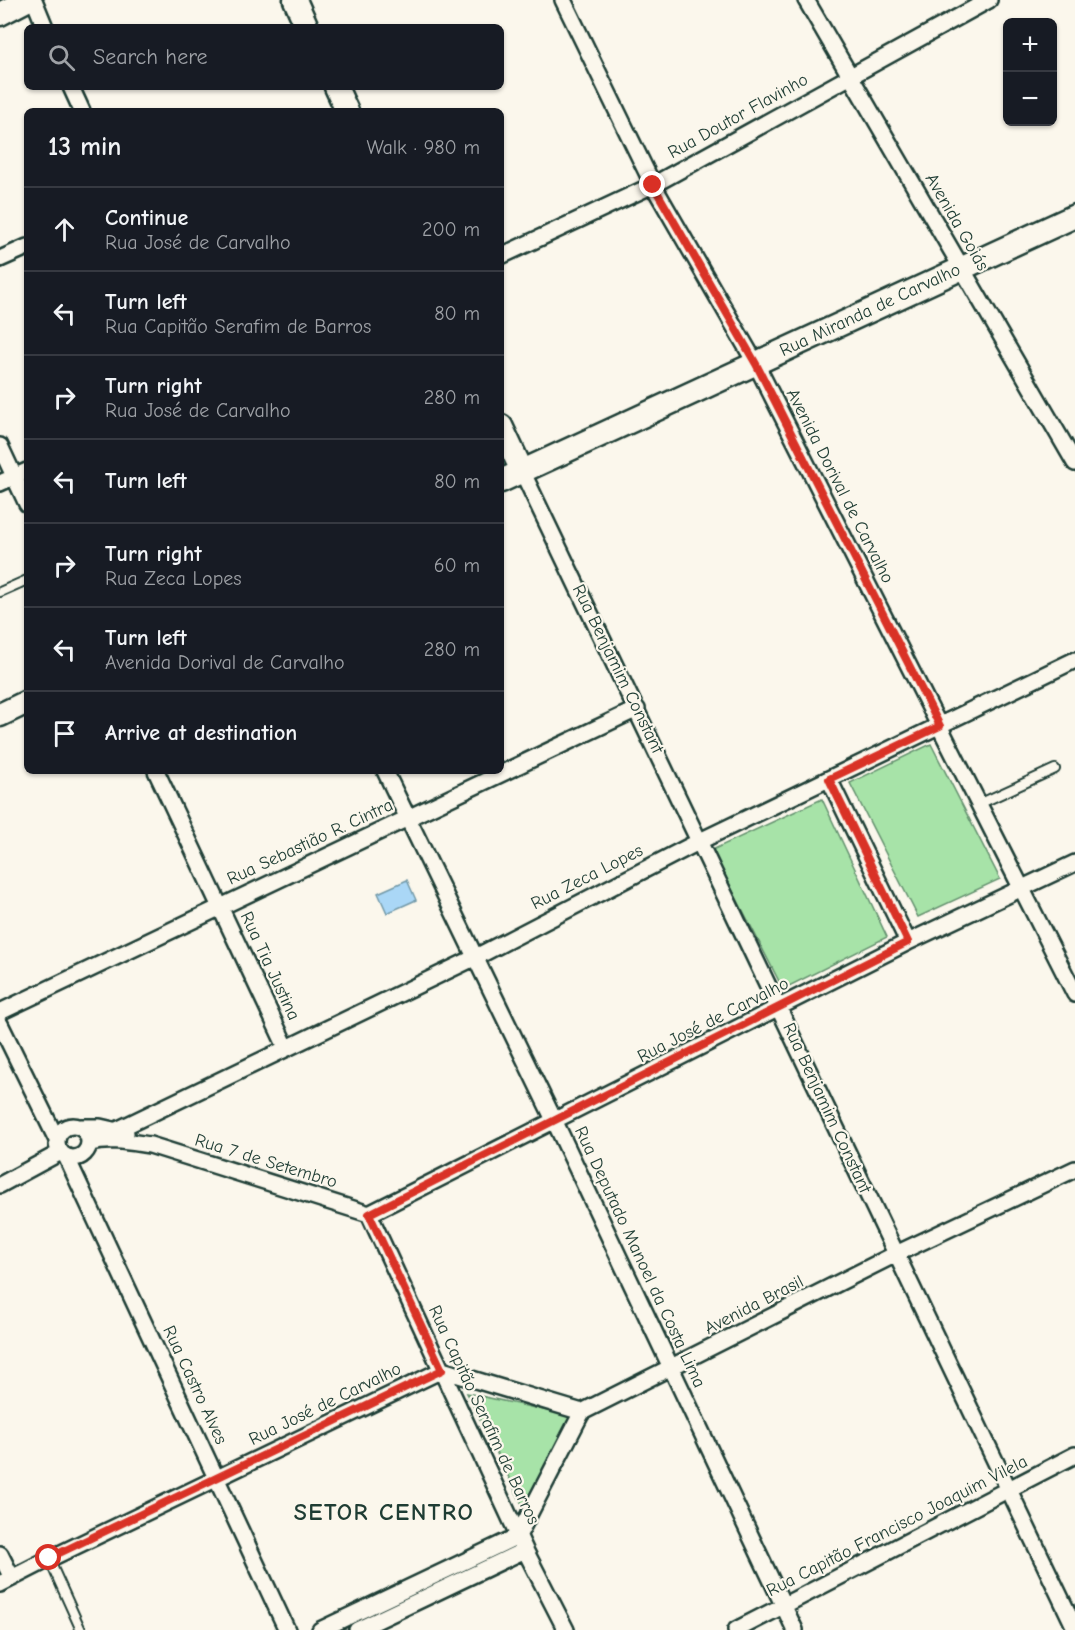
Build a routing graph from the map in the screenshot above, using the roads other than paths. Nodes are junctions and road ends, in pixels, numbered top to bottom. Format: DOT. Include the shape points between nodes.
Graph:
graph roads {
  1 [pos="27,0"];
  2 [pos="34,0"];
  3 [pos="295,0"];
  4 [pos="563,0"];
  5 [pos="806,0"];
  6 [pos="990,0"];
  7 [pos="0,14"];
  8 [pos="44,24"];
  9 [pos="306,24"];
  10 [pos="851,77"];
  11 [pos="72,90"];
  12 [pos="81,108"];
  13 [pos="653,185"];
  14 [pos="1075,216"];
  15 [pos="24,248"];
  16 [pos="504,255"];
  17 [pos="0,259"];
  18 [pos="961,267"];
  19 [pos="756,364"];
  20 [pos="504,432"];
  21 [pos="0,446"];
  22 [pos="1075,463"];
  23 [pos="522,471"];
  24 [pos="14,477"];
  25 [pos="504,480"];
  26 [pos="24,498"];
  27 [pos="24,581"];
  28 [pos="0,592"];
  29 [pos="1075,660"];
  30 [pos="24,703"];
  31 [pos="637,709"];
  32 [pos="0,715"];
  33 [pos="940,726"];
  34 [pos="1055,768"];
  35 [pos="504,771"];
  36 [pos="157,774"];
  37 [pos="386,774"];
  38 [pos="499,774"];
  39 [pos="829,779"];
  40 [pos="979,804"];
  41 [pos="407,817"];
  42 [pos="700,841"];
  43 [pos="1075,863"];
  44 [pos="1021,889"];
  45 [pos="221,906"];
  46 [pos="908,942"];
  47 [pos="476,957"];
  48 [pos="1075,994"];
  49 [pos="779,1008"];
  50 [pos="0,1012"];
  51 [pos="0,1024"];
  52 [pos="286,1047"];
  53 [pos="33,1095"];
  54 [pos="555,1122"];
  55 [pos="78,1126"];
  56 [pos="117,1130"];
  57 [pos="90,1143"];
  58 [pos="150,1145"];
  59 [pos="61,1150"];
  60 [pos="1075,1169"];
  61 [pos="0,1185"];
  62 [pos="369,1214"];
  63 [pos="896,1254"];
  64 [pos="671,1368"];
  65 [pos="442,1370"];
  66 [pos="582,1412"];
  67 [pos="1075,1455"];
  68 [pos="216,1477"];
  69 [pos="1009,1490"];
  70 [pos="521,1543"];
  71 [pos="0,1554"];
  72 [pos="49,1558"];
  73 [pos="6,1581"];
  74 [pos="783,1606"];
  75 [pos="1075,1628"];
  76 [pos="81,1630"];
  77 [pos="287,1630"];
  78 [pos="320,1630"];
  79 [pos="357,1630"];
  80 [pos="566,1630"];
  81 [pos="736,1630"];
  82 [pos="795,1630"];
  1 -- 7 [label="main road"];
  2 -- 8 [label="street"];
  3 -- 9 [label="main road"];
  4 -- 13 [label="street, Avenida Dorival de Carvalho"];
  5 -- 10 [label="street, Avenida Goiás"];
  6 -- 10 [label="street, Rua Doutor Flavinho"];
  10 -- 13 [label="street, Rua Doutor Flavinho"];
  10 -- 18 [label="street, Avenida Goiás"];
  11 -- 12 [label="street"];
  13 -- 16 [label="street, Rua Doutor Flavinho"];
  13 -- 19 [label="street, Avenida Dorival de Carvalho"];
  14 -- 18 [label="main road, Rua Miranda de Carvalho"];
  15 -- 17 [label="street"];
  18 -- 19 [label="main road, Rua Miranda de Carvalho"];
  18 -- 22 [label="street, Avenida Goiás"];
  19 -- 23 [label="main road, Rua Miranda de Carvalho"];
  19 -- 33 [label="street, Avenida Dorival de Carvalho"];
  20 -- 23 [label="main road, Rua Benjamim Constant"];
  21 -- 24 [label="street"];
  23 -- 25 [label="main road, Rua Miranda de Carvalho"];
  23 -- 31 [label="street, Rua Benjamim Constant"];
  24 -- 26 [label="street"];
  27 -- 28 [label="lane"];
  29 -- 33 [label="street, Rua Zeca Lopes"];
  30 -- 32 [label="main road"];
  31 -- 35 [label="street, Rua Sebastião R. Cintra"];
  31 -- 42 [label="street, Rua Benjamim Constant"];
  33 -- 39 [label="street, Rua Zeca Lopes"];
  33 -- 40 [label="street, Avenida Dorival de Carvalho"];
  34 -- 40 [label="lane"];
  36 -- 45 [label="street, Rua Tia Justina"];
  37 -- 41 [label="street, Rua Deputado Manoel da Costa Lima"];
  38 -- 41 [label="street, Rua Sebastião R. Cintra"];
  39 -- 42 [label="street, Rua Zeca Lopes"];
  39 -- 46 [label="street"];
  40 -- 44 [label="street, Avenida Dorival de Carvalho"];
  41 -- 45 [label="street, Rua Sebastião R. Cintra"];
  41 -- 47 [label="street, Rua Deputado Manoel da Costa Lima"];
  42 -- 47 [label="street, Rua Zeca Lopes"];
  42 -- 49 [label="street, Rua Benjamim Constant"];
  43 -- 44 [label="street, Rua José de Carvalho"];
  44 -- 46 [label="street, Rua José de Carvalho"];
  44 -- 48 [label="street, Avenida Dorival de Carvalho"];
  45 -- 50 [label="street, Rua Sebastião R. Cintra"];
  45 -- 52 [label="street, Rua Tia Justina"];
  46 -- 49 [label="street, Rua José de Carvalho"];
  47 -- 52 [label="street, Rua Zeca Lopes"];
  47 -- 54 [label="street, Rua Deputado Manoel da Costa Lima"];
  49 -- 54 [label="street, Rua José de Carvalho"];
  49 -- 63 [label="street, Rua Benjamim Constant"];
  51 -- 53 [label="street, Rua Castro Alves"];
  52 -- 56 [label="street, Rua Zeca Lopes"];
  53 -- 55 [label="street, Rua Castro Alves" via="55,1115"];
  53 -- 59 [label="street, Rua Castro Alves"];
  54 -- 62 [label="street, Rua José de Carvalho"];
  54 -- 64 [label="street, Rua Deputado Manoel da Costa Lima"];
  55 -- 56 [label="street, Rua 7 de Setembro"];
  55 -- 57 [label="street" via="86,1131"];
  55 -- 59 [label="street" via="63,1129"];
  56 -- 58 [label="street, Rua 7 de Setembro"];
  57 -- 58 [label="street, Rua 7 de Setembro" via="118,1139"];
  57 -- 59 [label="street" via="78,1157"];
  58 -- 62 [label="street, Rua 7 de Setembro"];
  59 -- 61 [label="street"];
  59 -- 68 [label="street, Rua Castro Alves"];
  60 -- 63 [label="street, Avenida Brasil"];
  62 -- 65 [label="street, Rua Capitão Serafim de Barros"];
  63 -- 64 [label="street, Avenida Brasil"];
  63 -- 69 [label="street, Rua Benjamim Constant"];
  64 -- 66 [label="street, Avenida Brasil"];
  64 -- 74 [label="street, Rua Deputado Manoel da Costa Lima"];
  65 -- 66 [label="street"];
  65 -- 68 [label="street, Rua José de Carvalho"];
  65 -- 70 [label="street, Rua Capitão Serafim de Barros"];
  66 -- 70 [label="street"];
  67 -- 69 [label="street, Rua Capitão Francisco Joaquim Vilela"];
  68 -- 72 [label="street, Rua José de Carvalho"];
  68 -- 77 [label="street, Rua Castro Alves"];
  69 -- 74 [label="street, Rua Capitão Francisco Joaquim Vilela"];
  69 -- 75 [label="street, Rua Benjamim Constant"];
  70 -- 78 [label="street"];
  70 -- 79 [label="street"];
  70 -- 80 [label="street, Rua Capitão Serafim de Barros"];
  71 -- 73 [label="street"];
  72 -- 73 [label="street, Rua José de Carvalho"];
  72 -- 76 [label="lane"];
  74 -- 81 [label="street, Rua Capitão Francisco Joaquim Vilela"];
  74 -- 82 [label="street, Rua Deputado Manoel da Costa Lima"];
}
